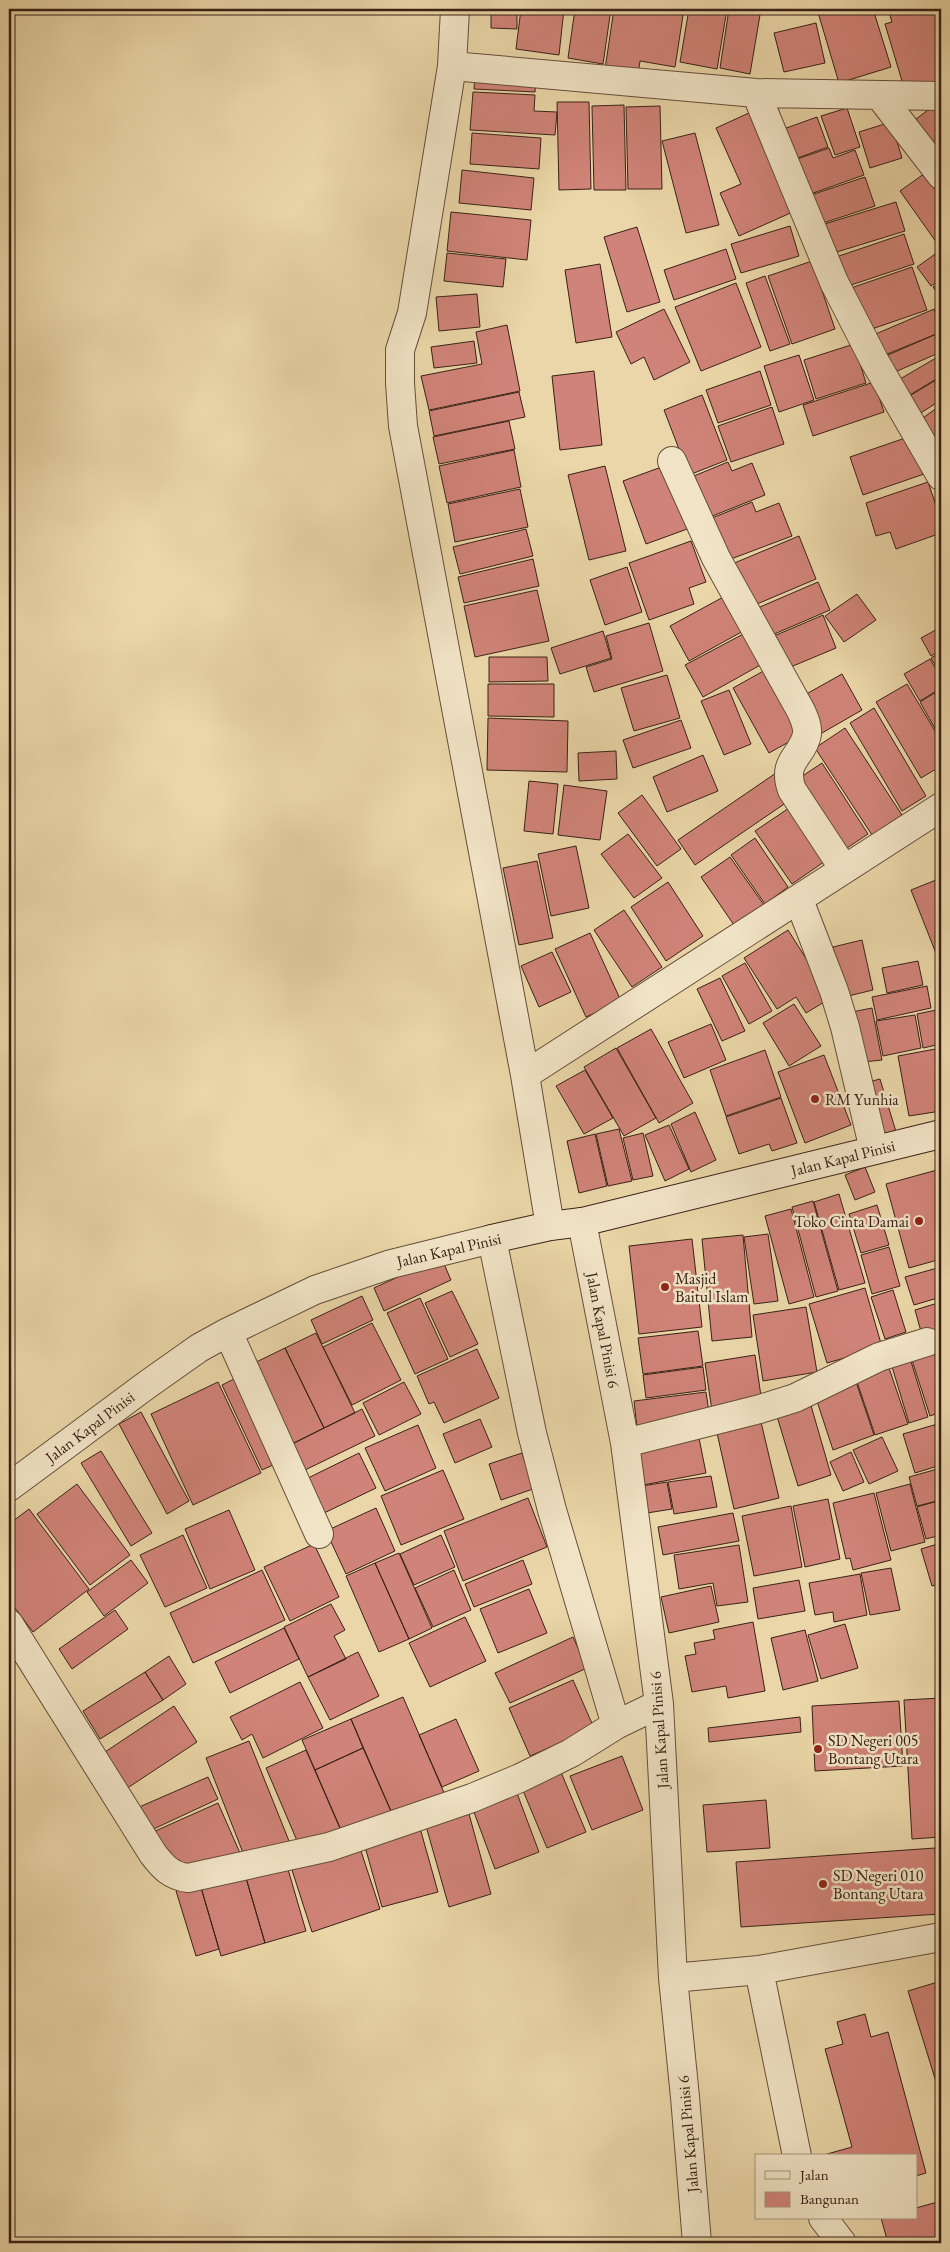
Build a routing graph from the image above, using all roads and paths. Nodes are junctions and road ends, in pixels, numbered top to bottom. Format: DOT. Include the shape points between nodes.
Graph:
graph roads {
  1 [pos="455,9"];
  2 [pos="452,66"];
  3 [pos="756,93"];
  4 [pos="880,96"];
  5 [pos="941,96"];
  6 [pos="941,175"];
  7 [pos="672,461"];
  8 [pos="941,476"];
  9 [pos="941,807"];
  10 [pos="844,869"];
  11 [pos="799,900"];
  12 [pos="525,1075"];
  13 [pos="941,1134"];
  14 [pos="874,1150"];
  15 [pos="582,1222"];
  16 [pos="550,1226"];
  17 [pos="492,1239"];
  18 [pos="228,1332"];
  19 [pos="927,1342"];
  20 [pos="625,1443"];
  21 [pos="9,1487"];
  22 [pos="319,1534"];
  23 [pos="9,1624"];
  24 [pos="658,1704"];
  25 [pos="616,1725"];
  26 [pos="941,1937"];
  27 [pos="759,1970"];
  28 [pos="673,1978"];
  29 [pos="796,2154"];
  30 [pos="825,2220"];
  31 [pos="697,2243"];
  32 [pos="842,2243"];
  1 -- 2 [label="street"];
  2 -- 3 [label="street"];
  2 -- 12 [label="street" via="412,313 400,350 403,426"];
  3 -- 4 [label="street"];
  3 -- 8 [label="street" via="834,282 874,360"];
  4 -- 5 [label="street"];
  4 -- 6 [label="street"];
  7 -- 10 [label="street" via="716,558 801,711 807,735 789,770 789,781"];
  9 -- 10 [label="street"];
  10 -- 11 [label="street"];
  11 -- 12 [label="street"];
  11 -- 14 [label="street" via="845,1026"];
  12 -- 16 [label="street"];
  13 -- 14 [label="street, Jalan Kapal Pinisi"];
  14 -- 15 [label="street, Jalan Kapal Pinisi"];
  15 -- 16 [label="street, Jalan Kapal Pinisi"];
  15 -- 20 [label="street, Jalan Kapal Pinisi 6"];
  16 -- 17 [label="street, Jalan Kapal Pinisi"];
  17 -- 18 [label="street, Jalan Kapal Pinisi" via="391,1264 315,1290"];
  17 -- 25 [label="street" via="532,1433"];
  18 -- 21 [label="street, Jalan Kapal Pinisi" via="155,1378"];
  18 -- 22 [label="street"];
  19 -- 20 [label="street" via="879,1357 795,1398"];
  20 -- 24 [label="street, Jalan Kapal Pinisi 6"];
  23 -- 25 [label="street" via="153,1854 176,1877 188,1878 328,1847 472,1798 571,1753"];
  24 -- 25 [label="street"];
  24 -- 28 [label="street, Jalan Kapal Pinisi 6"];
  26 -- 27 [label="street"];
  27 -- 28 [label="street"];
  27 -- 29 [label="street"];
  28 -- 31 [label="street, Jalan Kapal Pinisi 6"];
  30 -- 32 [label="street"];
}
